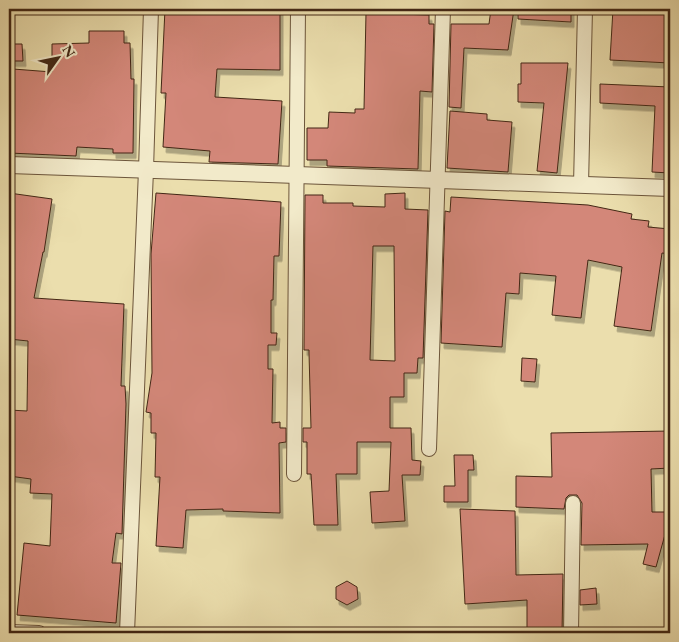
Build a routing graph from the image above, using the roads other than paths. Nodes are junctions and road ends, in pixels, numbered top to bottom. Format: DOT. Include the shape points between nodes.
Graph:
graph roads {
  1 [pos="151,9"];
  2 [pos="298,9"];
  3 [pos="443,9"];
  4 [pos="586,9"];
  5 [pos="9,165"];
  6 [pos="146,170"];
  7 [pos="295,175"];
  8 [pos="439,180"];
  9 [pos="581,185"];
  10 [pos="670,188"];
  11 [pos="429,449"];
  12 [pos="294,474"];
  13 [pos="573,502"];
  14 [pos="9,632"];
  15 [pos="39,633"];
  16 [pos="127,633"];
  17 [pos="571,633"];
  1 -- 6 [label="street"];
  2 -- 7 [label="street"];
  3 -- 8 [label="street"];
  4 -- 9 [label="street"];
  5 -- 6 [label="street"];
  6 -- 7 [label="street"];
  6 -- 16 [label="street"];
  7 -- 8 [label="street"];
  7 -- 12 [label="street"];
  8 -- 9 [label="street"];
  8 -- 11 [label="street"];
  9 -- 10 [label="street"];
  13 -- 17 [label="street"];
  14 -- 15 [label="street"];
}
